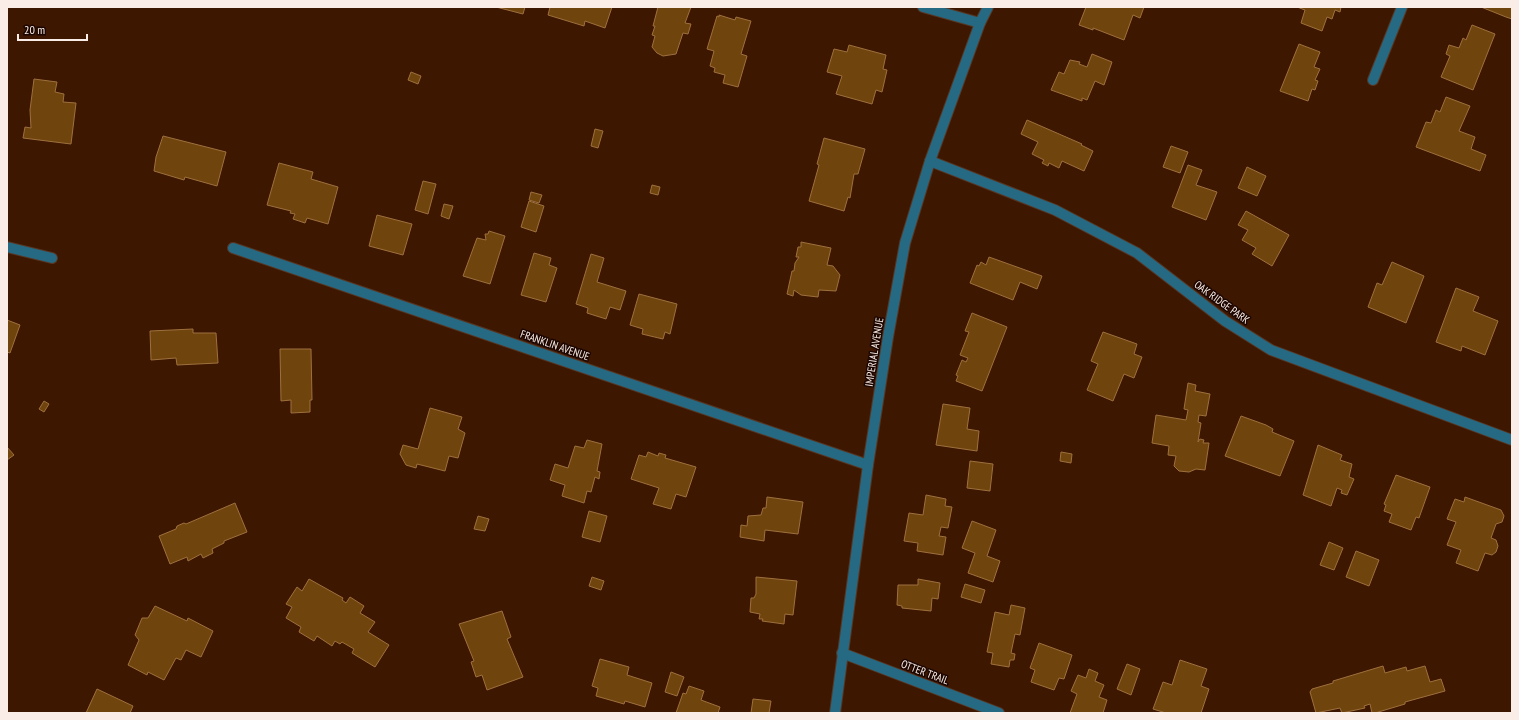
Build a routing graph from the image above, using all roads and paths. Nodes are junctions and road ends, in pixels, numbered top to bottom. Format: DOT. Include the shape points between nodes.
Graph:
graph roads {
  1 [pos="923,7"];
  2 [pos="988,7"];
  3 [pos="1402,7"];
  4 [pos="980,23"];
  5 [pos="1372,80"];
  6 [pos="930,161"];
  7 [pos="7,247"];
  8 [pos="234,248"];
  9 [pos="52,258"];
  10 [pos="1512,440"];
  11 [pos="868,465"];
  12 [pos="842,653"];
  13 [pos="835,713"];
  14 [pos="999,713"];
  1 -- 4 [label="street"];
  2 -- 4 [label="street, IMPERIAL AVENUE"];
  3 -- 5 [label="street"];
  4 -- 6 [label="street, IMPERIAL AVENUE"];
  6 -- 10 [label="street, OAK RIDGE PARK" via="1055,210 1137,254 1225,321 1271,350"];
  6 -- 11 [label="street, IMPERIAL AVENUE" via="905,243"];
  7 -- 9 [label="street"];
  8 -- 11 [label="street, FRANKLIN AVENUE"];
  11 -- 12 [label="street, IMPERIAL AVENUE"];
  12 -- 13 [label="street, IMPERIAL AVENUE"];
  12 -- 14 [label="street, OTTER TRAIL"];
}
